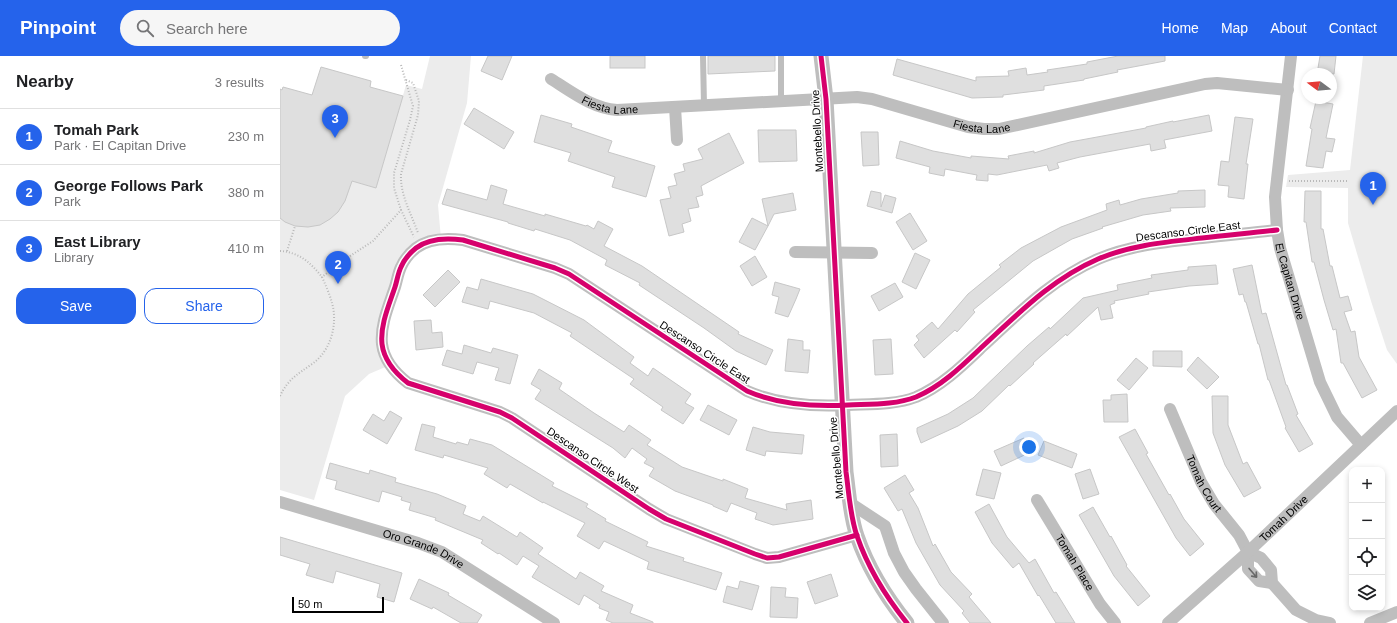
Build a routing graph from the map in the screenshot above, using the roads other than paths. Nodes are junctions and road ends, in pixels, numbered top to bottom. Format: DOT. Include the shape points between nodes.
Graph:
graph roads {
  1 [pos="703,56"];
  2 [pos="781,56"];
  3 [pos="821,56"];
  4 [pos="1292,56"];
  5 [pos="551,79"];
  6 [pos="1288,90"];
  7 [pos="826,98"];
  8 [pos="781,101"];
  9 [pos="704,105"];
  10 [pos="675,107"];
  11 [pos="677,140"];
  12 [pos="1277,230"];
  13 [pos="795,252"];
  14 [pos="834,252"];
  15 [pos="872,253"];
  16 [pos="391,300"];
  17 [pos="842,406"];
  18 [pos="1170,409"];
  19 [pos="1397,411"];
  20 [pos="1361,445"];
  21 [pos="1037,500"];
  22 [pos="280,502"];
  23 [pos="850,503"];
  24 [pos="857,536"];
  25 [pos="1248,552"];
  26 [pos="1397,612"];
  27 [pos="554,623"];
  28 [pos="907,623"];
  29 [pos="943,623"];
  30 [pos="1115,623"];
  31 [pos="1168,623"];
  32 [pos="1330,623"];
  33 [pos="1370,623"];
  1 -- 9 [label="lane"];
  2 -- 8 [label="lane"];
  3 -- 7 [label="street, Montebello Drive"];
  4 -- 6 [label="street, El Capitan Drive"];
  5 -- 10 [label="street, Fiesta Lane" via="594,105 606,109"];
  6 -- 7 [label="street, Fiesta Lane" via="1205,84 999,129 968,127 872,99"];
  6 -- 12 [label="street, El Capitan Drive" via="1275,197"];
  7 -- 8 [label="street, Fiesta Lane"];
  7 -- 14 [label="street, Montebello Drive"];
  8 -- 9 [label="street, Fiesta Lane"];
  9 -- 10 [label="street, Fiesta Lane"];
  10 -- 11 [label="street"];
  12 -- 17 [label="street, Descanso Circle East" via="1160,242 1099,259 1044,290 934,388 895,403"];
  12 -- 20 [label="street, El Capitan Drive" via="1280,248 1320,382 1337,417"];
  13 -- 14 [label="street"];
  14 -- 15 [label="street"];
  14 -- 17 [label="street, Montebello Drive"];
  16 -- 17 [label="street, Descanso Circle East" via="401,267 417,248 441,239 463,240 569,274 757,396 799,405"];
  16 -- 24 [label="street, Descanso Circle West" via="383,327 384,353 398,375 408,383 512,418 666,519 767,558"];
  17 -- 23 [label="street, Montebello Drive"];
  18 -- 25 [label="street, Tomah Court" via="1201,482 1214,504 1239,535"];
  19 -- 20 [label="street, Tomah Drive"];
  20 -- 25 [label="street, Tomah Drive"];
  21 -- 30 [label="street, Tomah Place" via="1100,604"];
  22 -- 27 [label="street, Oro Grande Drive" via="410,540 442,552"];
  23 -- 24 [label="street, Montebello Drive"];
  23 -- 29 [label="street, Montebello Drive" via="885,526 904,572"];
  24 -- 28 [label="street, Montebello Drive" via="872,570"];
  25 -- 31 [label="street, Tomah Drive"];
  25 -- 32 [label="street, Tomah Court" via="1248,569 1259,580 1272,583 1296,610 1316,620"];
  26 -- 33 [label="street"];
}
